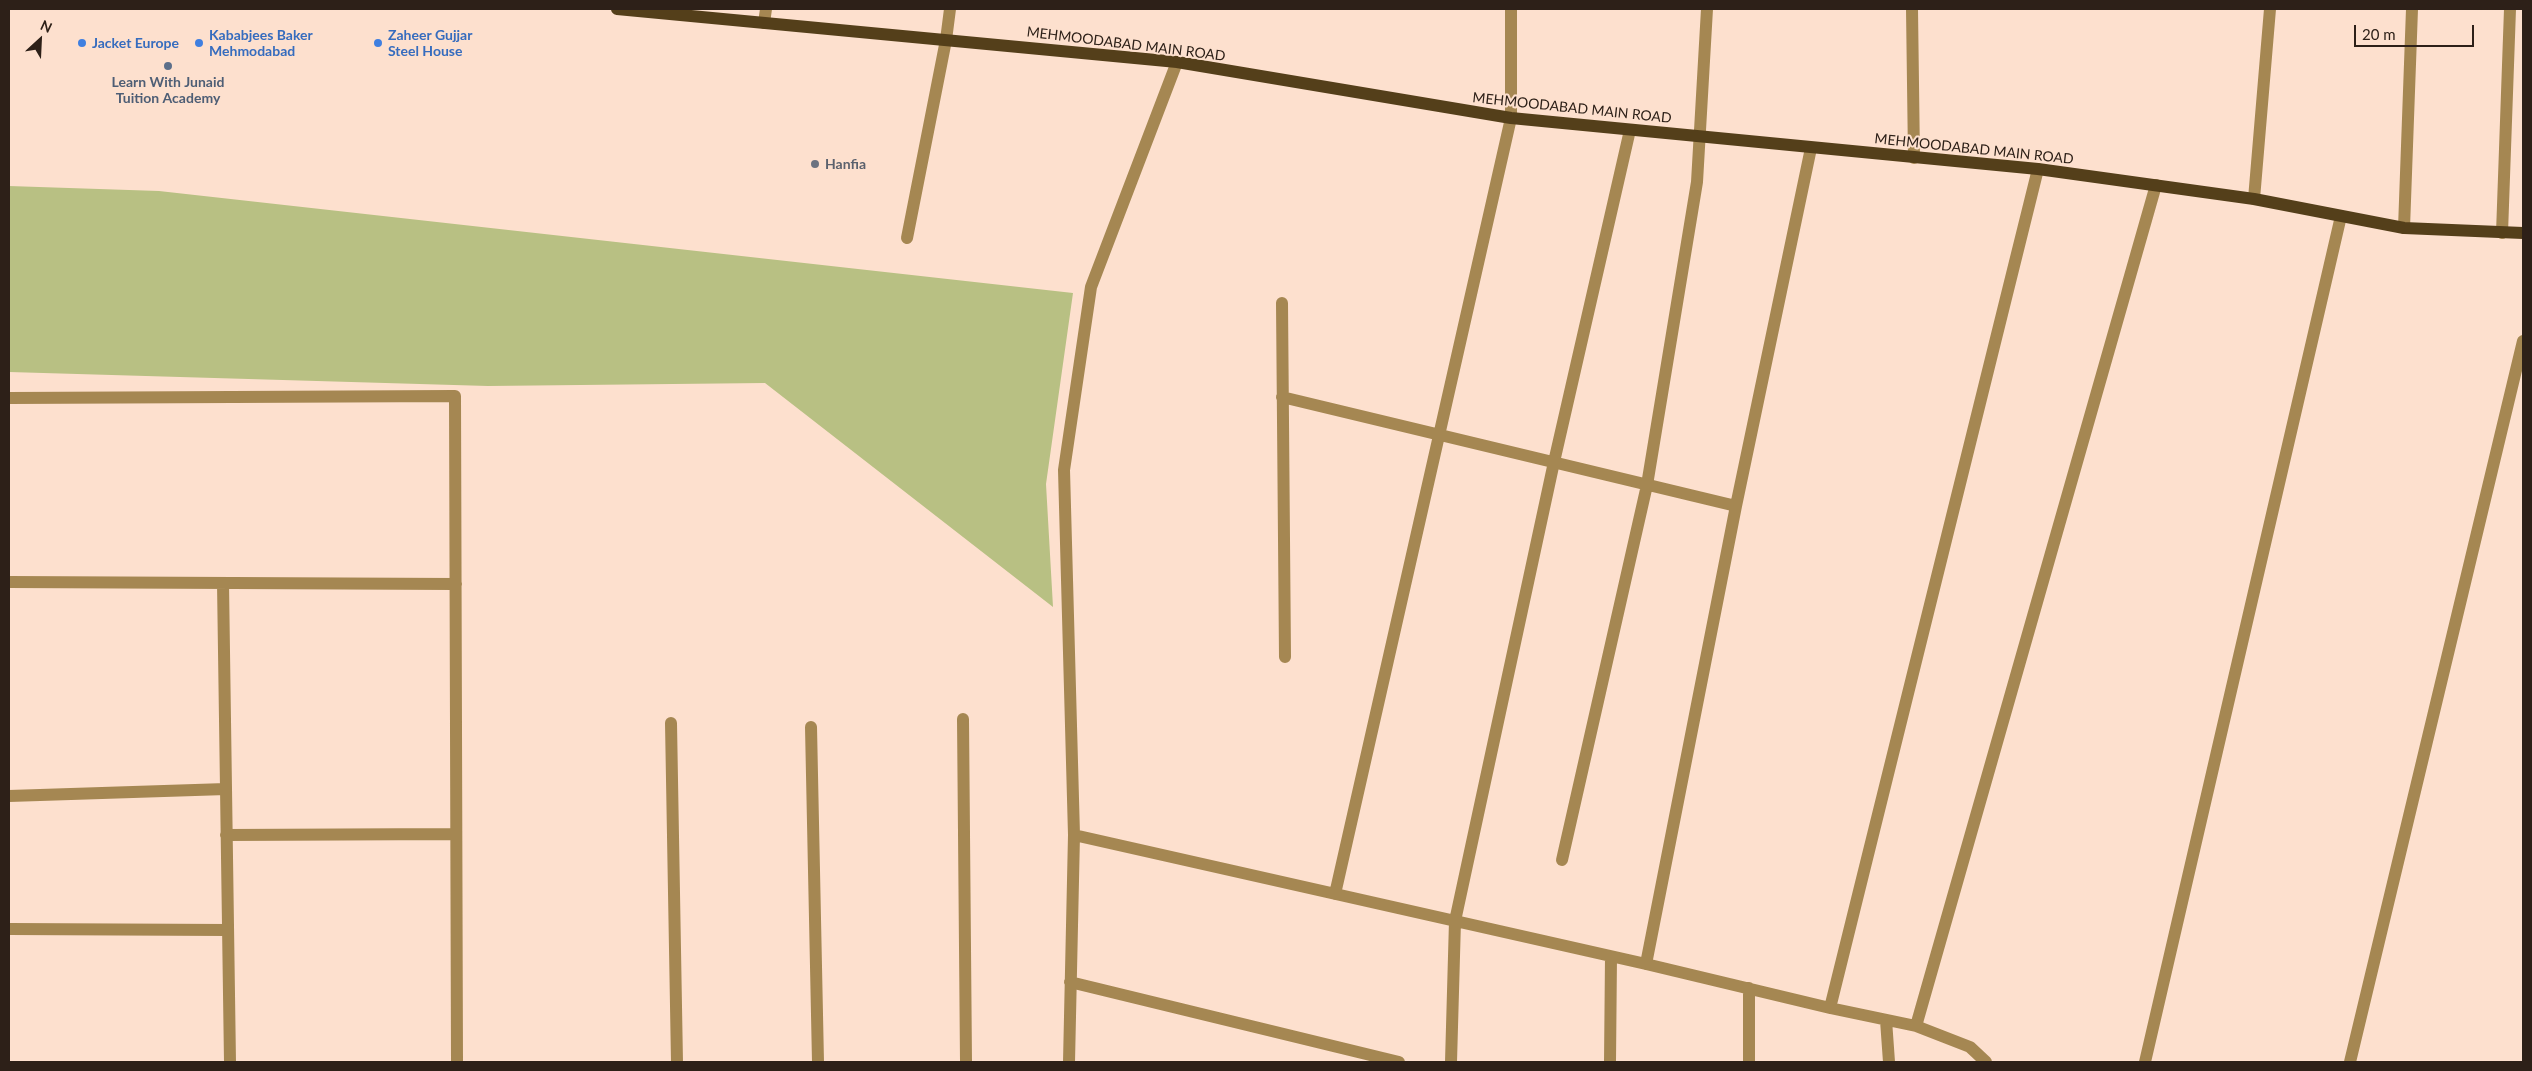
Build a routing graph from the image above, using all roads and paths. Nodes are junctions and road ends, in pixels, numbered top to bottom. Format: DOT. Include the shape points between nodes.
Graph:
graph roads {
  1 [pos="617,9"];
  2 [pos="766,9"];
  3 [pos="950,9"];
  4 [pos="1511,9"];
  5 [pos="1707,9"];
  6 [pos="1912,9"];
  7 [pos="2270,9"];
  8 [pos="2412,9"];
  9 [pos="2510,9"];
  10 [pos="764,23"];
  11 [pos="946,40"];
  12 [pos="1177,62"];
  13 [pos="1511,118"];
  14 [pos="1630,130"];
  15 [pos="1701,137"];
  16 [pos="1811,148"];
  17 [pos="1914,158"];
  18 [pos="2038,169"];
  19 [pos="2156,185"];
  20 [pos="2254,199"];
  21 [pos="2342,216"];
  22 [pos="2404,228"];
  23 [pos="2502,233"];
  24 [pos="2523,233"];
  25 [pos="907,238"];
  26 [pos="1282,303"];
  27 [pos="2523,340"];
  28 [pos="1282,397"];
  29 [pos="9,398"];
  30 [pos="1439,435"];
  31 [pos="1554,462"];
  32 [pos="1647,484"];
  33 [pos="1736,506"];
  34 [pos="9,582"];
  35 [pos="223,583"];
  36 [pos="456,584"];
  37 [pos="1285,657"];
  38 [pos="963,719"];
  39 [pos="671,723"];
  40 [pos="811,726"];
  41 [pos="226,789"];
  42 [pos="9,796"];
  43 [pos="456,834"];
  44 [pos="1074,835"];
  45 [pos="226,836"];
  46 [pos="1562,860"];
  47 [pos="1335,894"];
  48 [pos="1455,921"];
  49 [pos="9,929"];
  50 [pos="228,930"];
  51 [pos="1612,957"];
  52 [pos="1646,964"];
  53 [pos="1070,982"];
  54 [pos="1749,988"];
  55 [pos="1830,1008"];
  56 [pos="1886,1020"];
  57 [pos="1916,1026"];
  58 [pos="230,1062"];
  59 [pos="457,1062"];
  60 [pos="677,1062"];
  61 [pos="818,1062"];
  62 [pos="966,1062"];
  63 [pos="1069,1062"];
  64 [pos="1399,1062"];
  65 [pos="1451,1062"];
  66 [pos="1610,1062"];
  67 [pos="1749,1062"];
  68 [pos="1889,1062"];
  69 [pos="1986,1062"];
  70 [pos="2145,1062"];
  71 [pos="2350,1062"];
  1 -- 10 [label="main road, MEHMOODABAD MAIN ROAD"];
  2 -- 10 [label="street"];
  3 -- 11 [label="street"];
  4 -- 13 [label="street"];
  5 -- 15 [label="street"];
  6 -- 17 [label="street"];
  7 -- 20 [label="street"];
  8 -- 22 [label="street"];
  9 -- 23 [label="street"];
  10 -- 11 [label="main road, MEHMOODABAD MAIN ROAD"];
  11 -- 12 [label="main road, MEHMOODABAD MAIN ROAD"];
  11 -- 25 [label="street"];
  12 -- 13 [label="main road, MEHMOODABAD MAIN ROAD"];
  12 -- 44 [label="street" via="1091,286 1064,470"];
  13 -- 14 [label="main road, MEHMOODABAD MAIN ROAD"];
  13 -- 30 [label="street"];
  14 -- 15 [label="main road, MEHMOODABAD MAIN ROAD"];
  14 -- 31 [label="street"];
  15 -- 16 [label="main road, MEHMOODABAD MAIN ROAD"];
  15 -- 32 [label="street" via="1697,182"];
  16 -- 17 [label="main road, MEHMOODABAD MAIN ROAD"];
  16 -- 33 [label="street"];
  17 -- 18 [label="main road, MEHMOODABAD MAIN ROAD"];
  18 -- 19 [label="main road, MEHMOODABAD MAIN ROAD"];
  18 -- 55 [label="street"];
  19 -- 20 [label="main road, MEHMOODABAD MAIN ROAD"];
  19 -- 57 [label="street"];
  20 -- 21 [label="main road, MEHMOODABAD MAIN ROAD"];
  21 -- 22 [label="main road, MEHMOODABAD MAIN ROAD"];
  21 -- 70 [label="street"];
  22 -- 23 [label="main road, MEHMOODABAD MAIN ROAD"];
  23 -- 24 [label="main road, MEHMOODABAD MAIN ROAD"];
  26 -- 28 [label="street"];
  27 -- 71 [label="street"];
  28 -- 30 [label="street"];
  28 -- 37 [label="street"];
  29 -- 36 [label="street" via="455,396"];
  30 -- 31 [label="street"];
  30 -- 47 [label="street"];
  31 -- 32 [label="street"];
  31 -- 48 [label="street"];
  32 -- 33 [label="street"];
  32 -- 46 [label="street"];
  33 -- 52 [label="street"];
  34 -- 35 [label="street"];
  35 -- 36 [label="street"];
  35 -- 41 [label="street"];
  36 -- 43 [label="street"];
  38 -- 62 [label="street"];
  39 -- 60 [label="street"];
  40 -- 61 [label="street"];
  41 -- 42 [label="street"];
  41 -- 45 [label="street"];
  43 -- 45 [label="street"];
  43 -- 59 [label="street"];
  44 -- 47 [label="street"];
  44 -- 53 [label="street"];
  45 -- 50 [label="street"];
  47 -- 48 [label="street"];
  48 -- 51 [label="street"];
  48 -- 65 [label="street"];
  49 -- 50 [label="street"];
  50 -- 58 [label="street"];
  51 -- 52 [label="street"];
  51 -- 66 [label="street"];
  52 -- 54 [label="street"];
  53 -- 63 [label="street"];
  53 -- 64 [label="street"];
  54 -- 55 [label="street"];
  54 -- 67 [label="street"];
  55 -- 56 [label="street"];
  56 -- 57 [label="street"];
  56 -- 68 [label="street"];
  57 -- 69 [label="street" via="1970,1047"];
}
